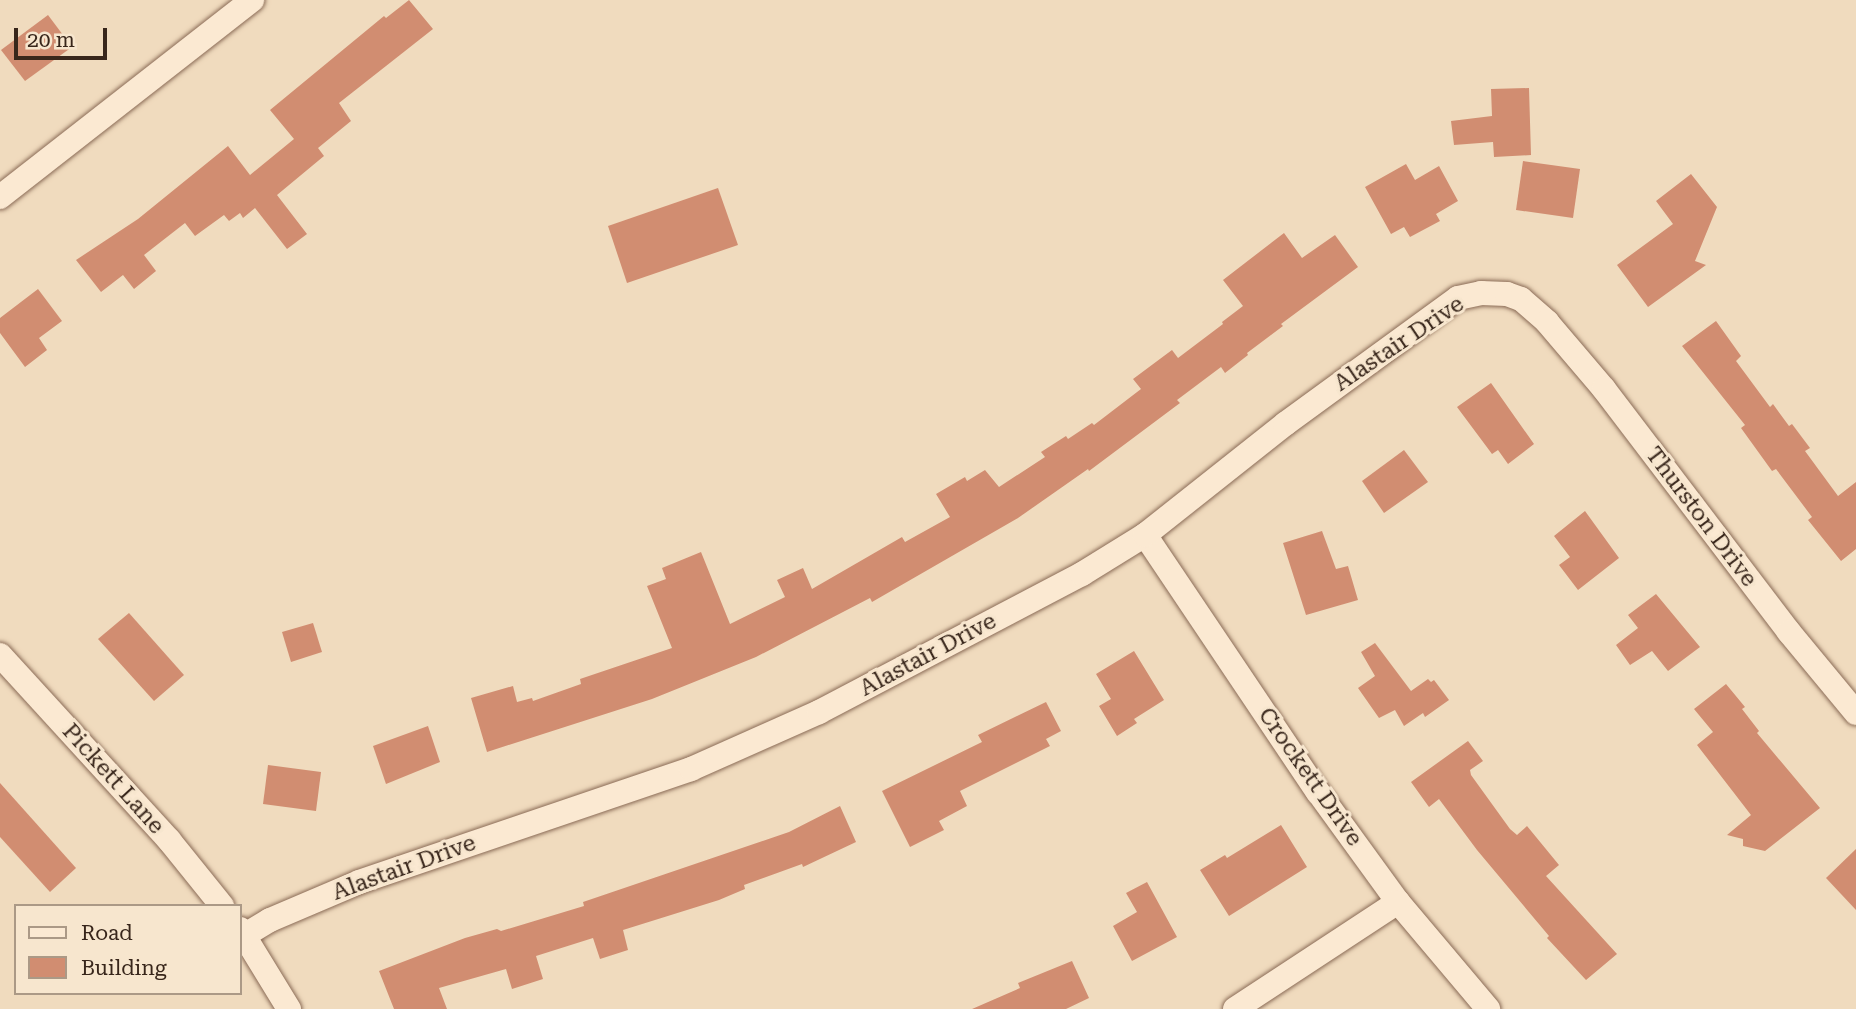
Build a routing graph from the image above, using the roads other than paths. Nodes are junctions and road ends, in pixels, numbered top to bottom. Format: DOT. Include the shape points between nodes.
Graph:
graph roads {
  1 [pos="252,0"];
  2 [pos="0,197"];
  3 [pos="1547,322"];
  4 [pos="1145,535"];
  5 [pos="0,655"];
  6 [pos="1856,713"];
  7 [pos="1398,902"];
  8 [pos="220,904"];
  9 [pos="242,932"];
  10 [pos="289,1009"];
  11 [pos="1235,1009"];
  12 [pos="1489,1009"];
  1 -- 2 [label="street"];
  3 -- 4 [label="street, Alastair Drive" via="1521,299 1507,294 1458,298 1285,424"];
  3 -- 6 [label="street, Thurston Drive"];
  4 -- 7 [label="street, Crockett Drive"];
  4 -- 9 [label="street, Alastair Drive" via="1082,574 819,712 691,769 359,881"];
  5 -- 8 [label="street, Pickett Lane" via="169,840"];
  7 -- 11 [label="street"];
  7 -- 12 [label="street, Crockett Drive"];
  9 -- 10 [label="street"];
}
